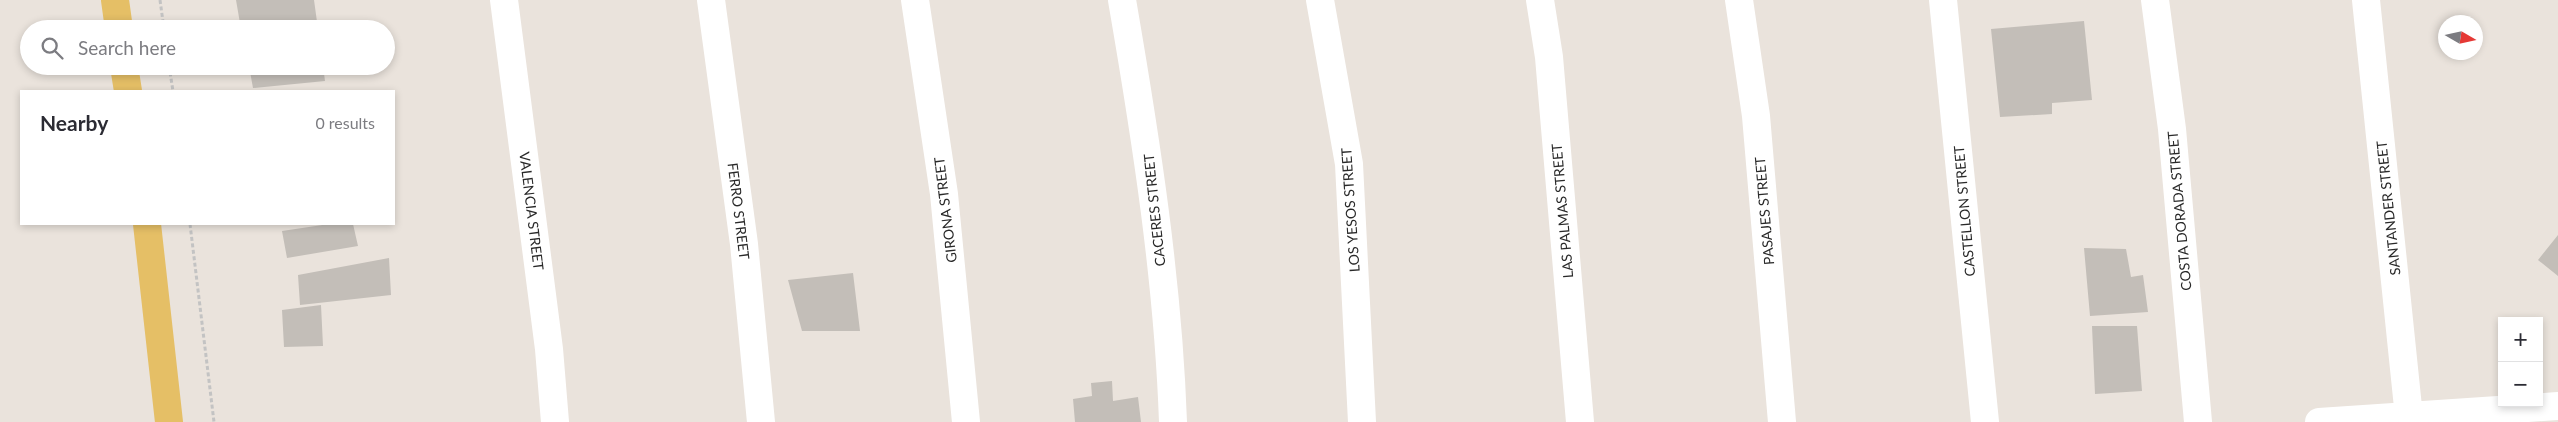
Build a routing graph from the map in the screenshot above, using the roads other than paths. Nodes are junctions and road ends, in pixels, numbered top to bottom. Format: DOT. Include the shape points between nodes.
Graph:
graph roads {
  1 [pos="115,0"];
  2 [pos="504,0"];
  3 [pos="711,0"];
  4 [pos="915,0"];
  5 [pos="1122,0"];
  6 [pos="1320,0"];
  7 [pos="1540,0"];
  8 [pos="1739,0"];
  9 [pos="1943,0"];
  10 [pos="2156,0"];
  11 [pos="2366,0"];
  12 [pos="118,20"];
  13 [pos="125,75"];
  14 [pos="128,90"];
  15 [pos="147,225"];
  16 [pos="2558,406"];
  17 [pos="2409,416"];
  18 [pos="169,422"];
  19 [pos="554,422"];
  20 [pos="761,422"];
  21 [pos="966,422"];
  22 [pos="1173,422"];
  23 [pos="1362,422"];
  24 [pos="1580,422"];
  25 [pos="1782,422"];
  26 [pos="1984,422"];
  27 [pos="2198,422"];
  28 [pos="2320,422"];
  1 -- 12 [label="main road"];
  2 -- 19 [label="street, VALENCIA STREET" via="549,349"];
  3 -- 20 [label="street, FERRO STREET" via="744,244"];
  4 -- 21 [label="street, GIRONA STREET" via="944,194"];
  5 -- 22 [label="street, CACERES STREET" via="1147,142 1171,363"];
  6 -- 23 [label="street, LOS YESOS STREET" via="1349,164"];
  7 -- 24 [label="street, LAS PALMAS STREET" via="1549,57"];
  8 -- 25 [label="street, PASAJES STREET" via="1756,116"];
  9 -- 26 [label="street, CASTELLON STREET"];
  10 -- 27 [label="street, COSTA DORADA STREET" via="2172,129"];
  11 -- 17 [label="street, SANTANDER STREET"];
  13 -- 14 [label="main road"];
  15 -- 18 [label="main road"];
  16 -- 17 [label="street"];
  17 -- 28 [label="street"];
}
